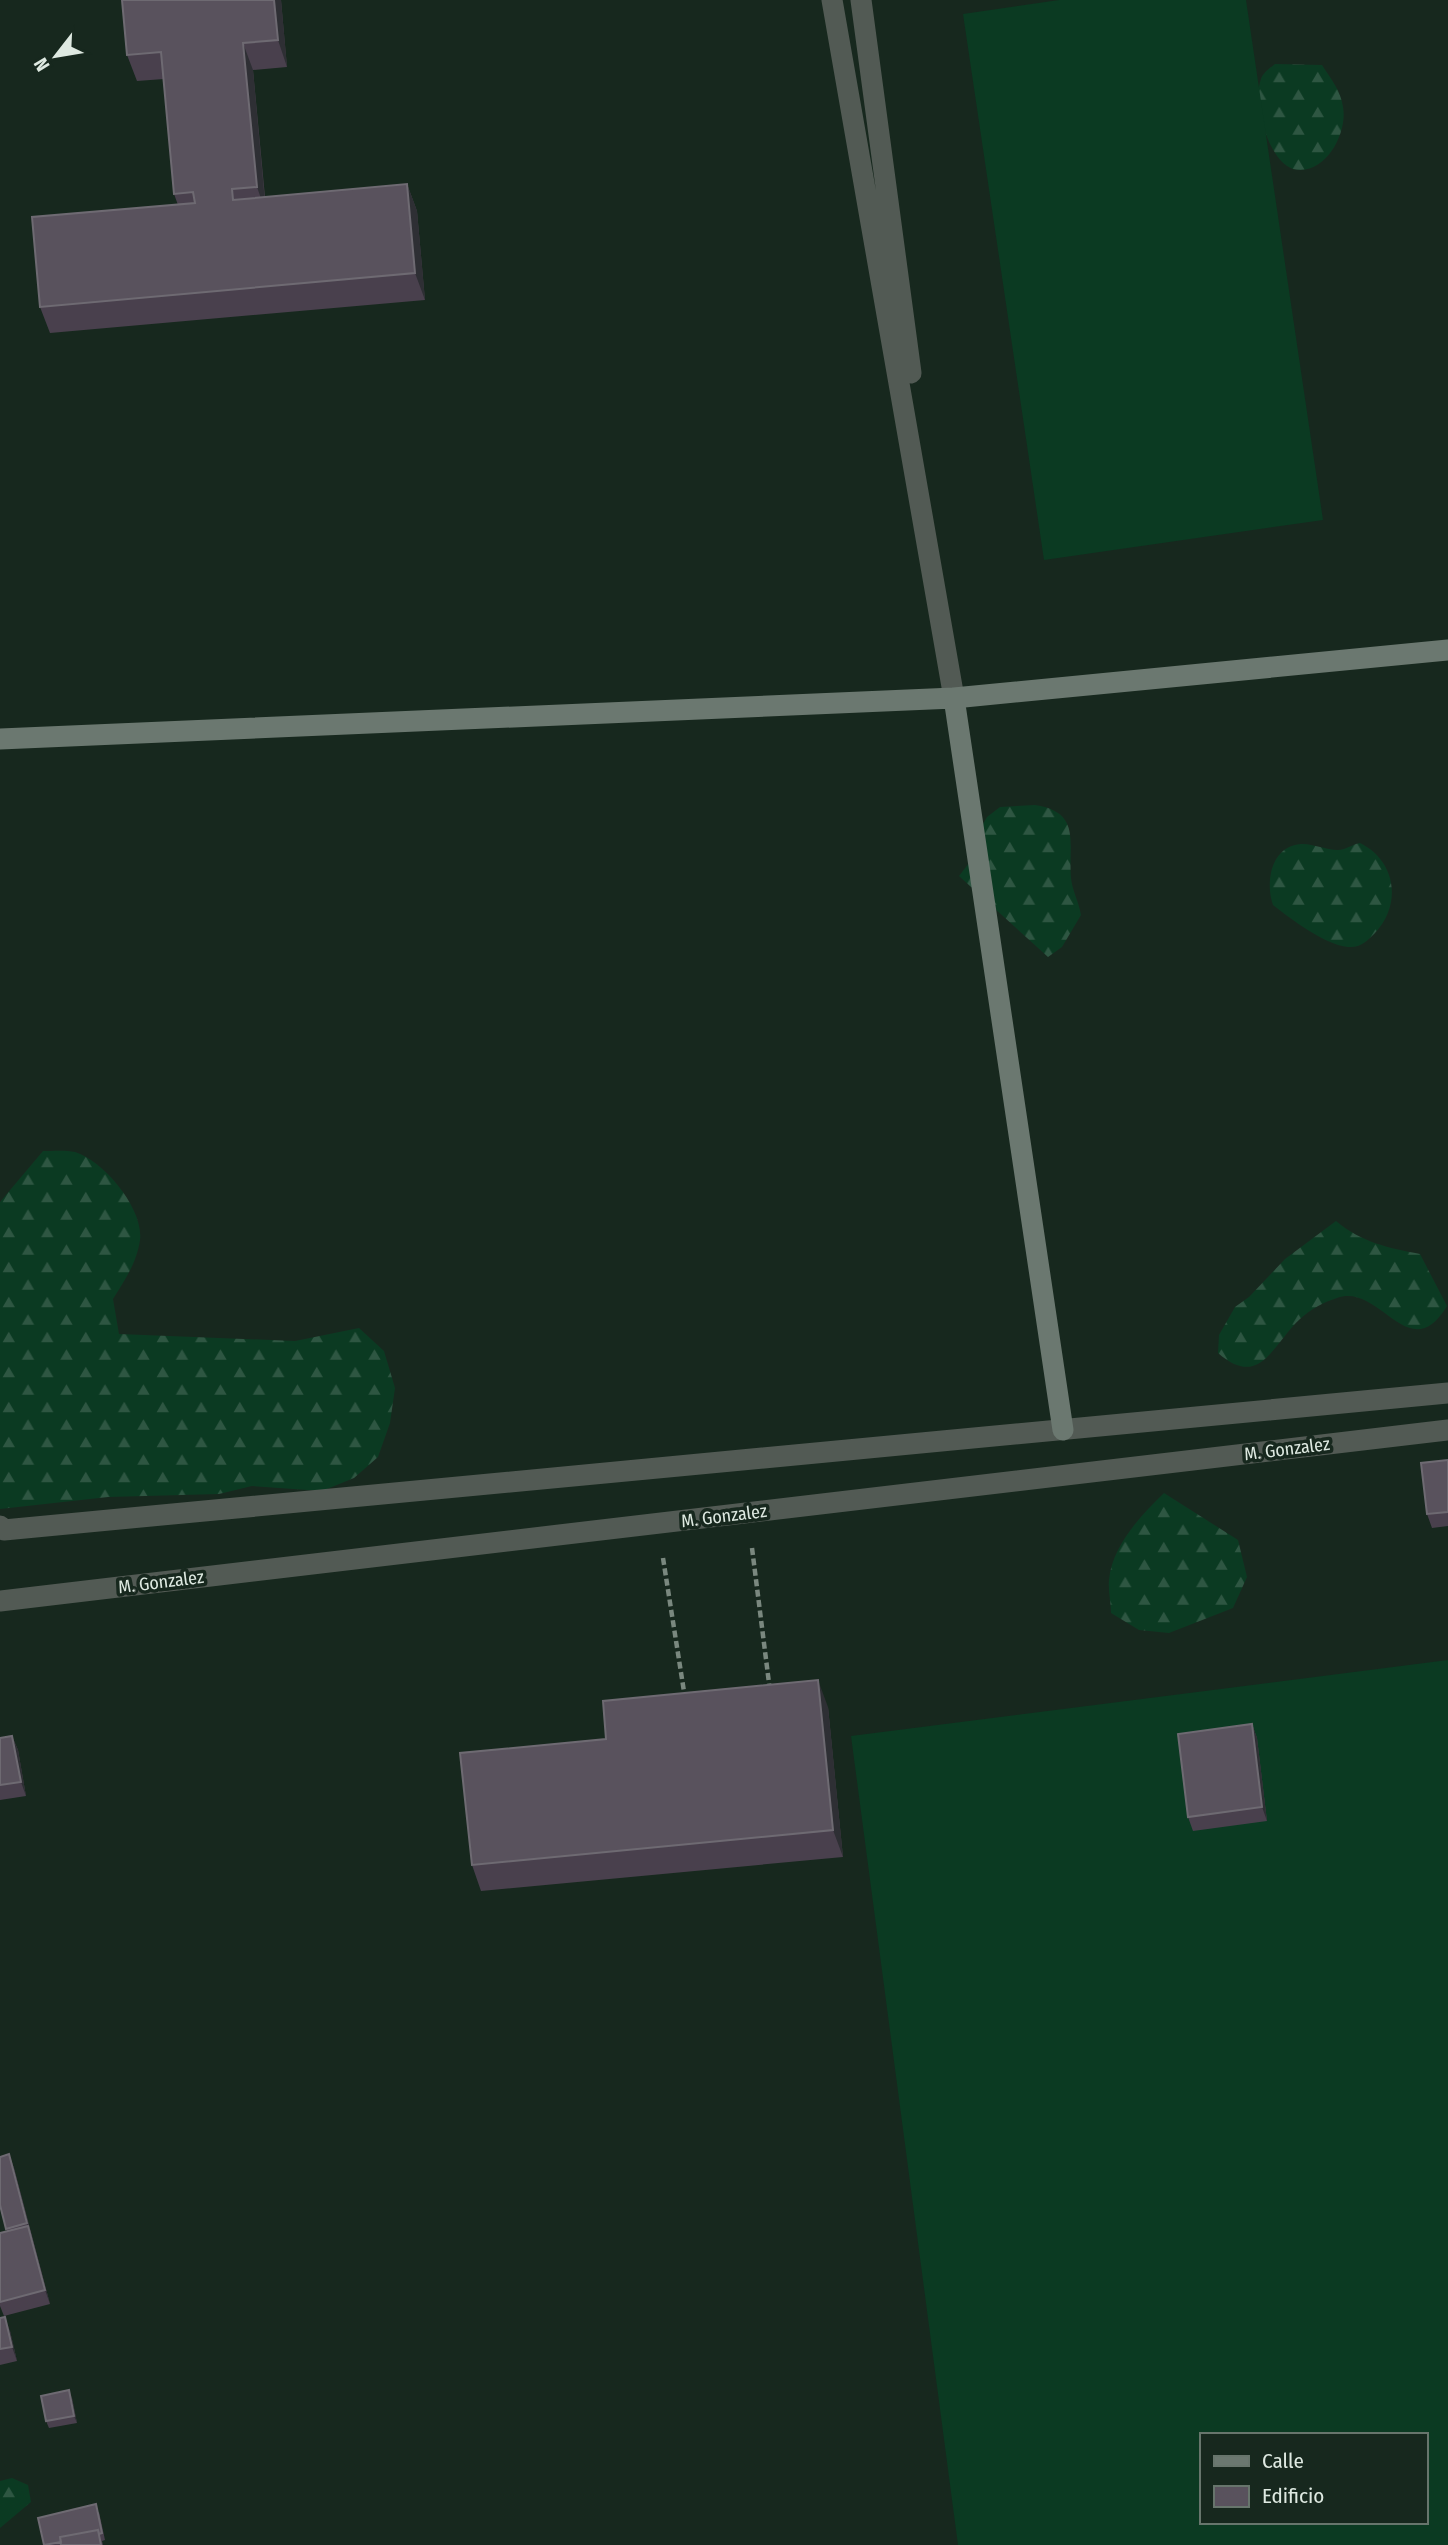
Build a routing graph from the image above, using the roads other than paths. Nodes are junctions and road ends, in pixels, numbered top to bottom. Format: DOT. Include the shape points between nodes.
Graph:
graph roads {
  1 [pos="832,0"];
  2 [pos="861,0"];
  3 [pos="1448,650"];
  4 [pos="954,698"];
  5 [pos="0,739"];
  6 [pos="1448,1393"];
  7 [pos="1063,1430"];
  8 [pos="1448,1430"];
  9 [pos="0,1526"];
  10 [pos="0,1601"];
  1 -- 4 [label="street"];
  2 -- 4 [label="street"];
  3 -- 4 [label="street"];
  4 -- 5 [label="street"];
  4 -- 7 [label="street"];
  6 -- 7 [label="street"];
  7 -- 9 [label="street" via="4,1530"];
  8 -- 10 [label="street, M. Gonzalez"];
}
